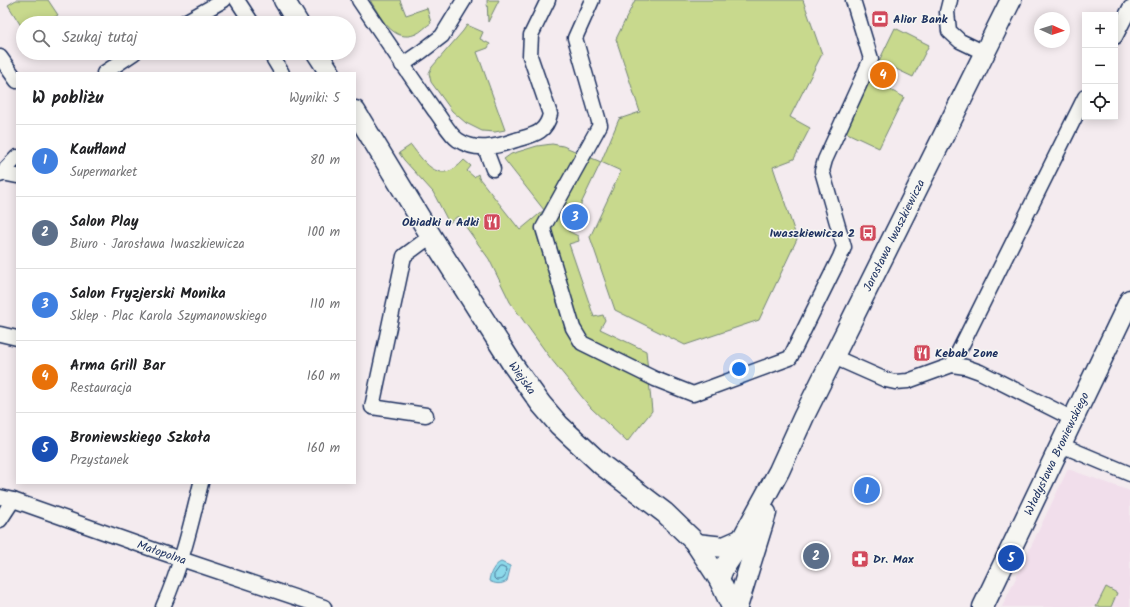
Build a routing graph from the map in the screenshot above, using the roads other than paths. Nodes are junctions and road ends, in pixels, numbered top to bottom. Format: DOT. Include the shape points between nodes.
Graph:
graph roads {
  1 [pos="224,0"];
  2 [pos="237,0"];
  3 [pos="284,0"];
  4 [pos="359,0"];
  5 [pos="464,0"];
  6 [pos="548,0"];
  7 [pos="592,0"];
  8 [pos="853,0"];
  9 [pos="950,0"];
  10 [pos="1011,0"];
  11 [pos="1130,8"];
  12 [pos="195,16"];
  13 [pos="247,16"];
  14 [pos="294,16"];
  15 [pos="1118,32"];
  16 [pos="985,53"];
  17 [pos="0,57"];
  18 [pos="124,60"];
  19 [pos="274,60"];
  20 [pos="322,60"];
  21 [pos="402,65"];
  22 [pos="106,72"];
  23 [pos="281,72"];
  24 [pos="329,72"];
  25 [pos="16,80"];
  26 [pos="1082,103"];
  27 [pos="358,121"];
  28 [pos="485,148"];
  29 [pos="16,158"];
  30 [pos="493,169"];
  31 [pos="1,174"];
  32 [pos="16,176"];
  33 [pos="431,236"];
  34 [pos="1130,300"];
  35 [pos="0,334"];
  36 [pos="16,338"];
  37 [pos="834,357"];
  38 [pos="952,365"];
  39 [pos="426,415"];
  40 [pos="1073,419"];
  41 [pos="1061,445"];
  42 [pos="780,471"];
  43 [pos="1130,474"];
  44 [pos="201,484"];
  45 [pos="6,498"];
  46 [pos="0,520"];
  47 [pos="740,540"];
  48 [pos="696,544"];
  49 [pos="182,559"];
  50 [pos="748,566"];
  51 [pos="720,580"];
  52 [pos="163,607"];
  53 [pos="324,607"];
  54 [pos="732,607"];
  55 [pos="737,607"];
  56 [pos="983,607"];
  1 -- 12 [label="street"];
  2 -- 13 [label="street"];
  3 -- 14 [label="street"];
  4 -- 21 [label="street"];
  5 -- 21 [label="street" via="442,36"];
  6 -- 28 [label="street" via="532,35 530,56 550,114 548,121 541,132"];
  7 -- 8 [label="street" via="575,38 600,125 543,228 573,328 582,343 655,379 693,394 790,358 840,257 844,247 822,171 871,59"];
  9 -- 16 [label="street" via="947,12 949,31 960,41"];
  10 -- 16 [label="street, Jarosława Iwaszkiewicza"];
  11 -- 15 [label="street"];
  16 -- 37 [label="street, Jarosława Iwaszkiewicza"];
  17 -- 25 [label="street"];
  18 -- 22 [label="street"];
  19 -- 23 [label="street"];
  20 -- 24 [label="street"];
  21 -- 28 [label="street" via="456,139 475,147"];
  26 -- 38 [label="street"];
  27 -- 33 [label="street, Wiejska"];
  28 -- 30 [label="street"];
  29 -- 31 [label="street"];
  31 -- 32 [label="street"];
  33 -- 39 [label="street" via="404,256 372,407"];
  33 -- 48 [label="street, Wiejska" via="518,371 559,425 602,465 665,513"];
  34 -- 40 [label="street, Władysława Broniewskiego"];
  35 -- 36 [label="street"];
  37 -- 38 [label="street" via="895,382 908,381"];
  37 -- 42 [label="street, Jarosława Iwaszkiewicza"];
  38 -- 40 [label="street" via="980,372"];
  40 -- 41 [label="street, Władysława Broniewskiego"];
  41 -- 43 [label="street"];
  41 -- 56 [label="street, Władysława Broniewskiego"];
  42 -- 47 [label="street, Jarosława Iwaszkiewicza"];
  42 -- 50 [label="street, Jarosława Iwaszkiewicza"];
  44 -- 49 [label="street"];
  45 -- 46 [label="street"];
  45 -- 49 [label="street, Małopolna"];
  47 -- 48 [label="street" via="724,547"];
  47 -- 51 [label="street, Jarosława Iwaszkiewicza" via="723,568"];
  48 -- 51 [label="street, Wiejska"];
  49 -- 52 [label="street"];
  49 -- 53 [label="street, Małopolna"];
  50 -- 51 [label="street, Jarosława Iwaszkiewicza" via="734,579 725,582"];
  50 -- 55 [label="street, Jarosława Iwaszkiewicza"];
  51 -- 54 [label="street, Wiejska"];
}
